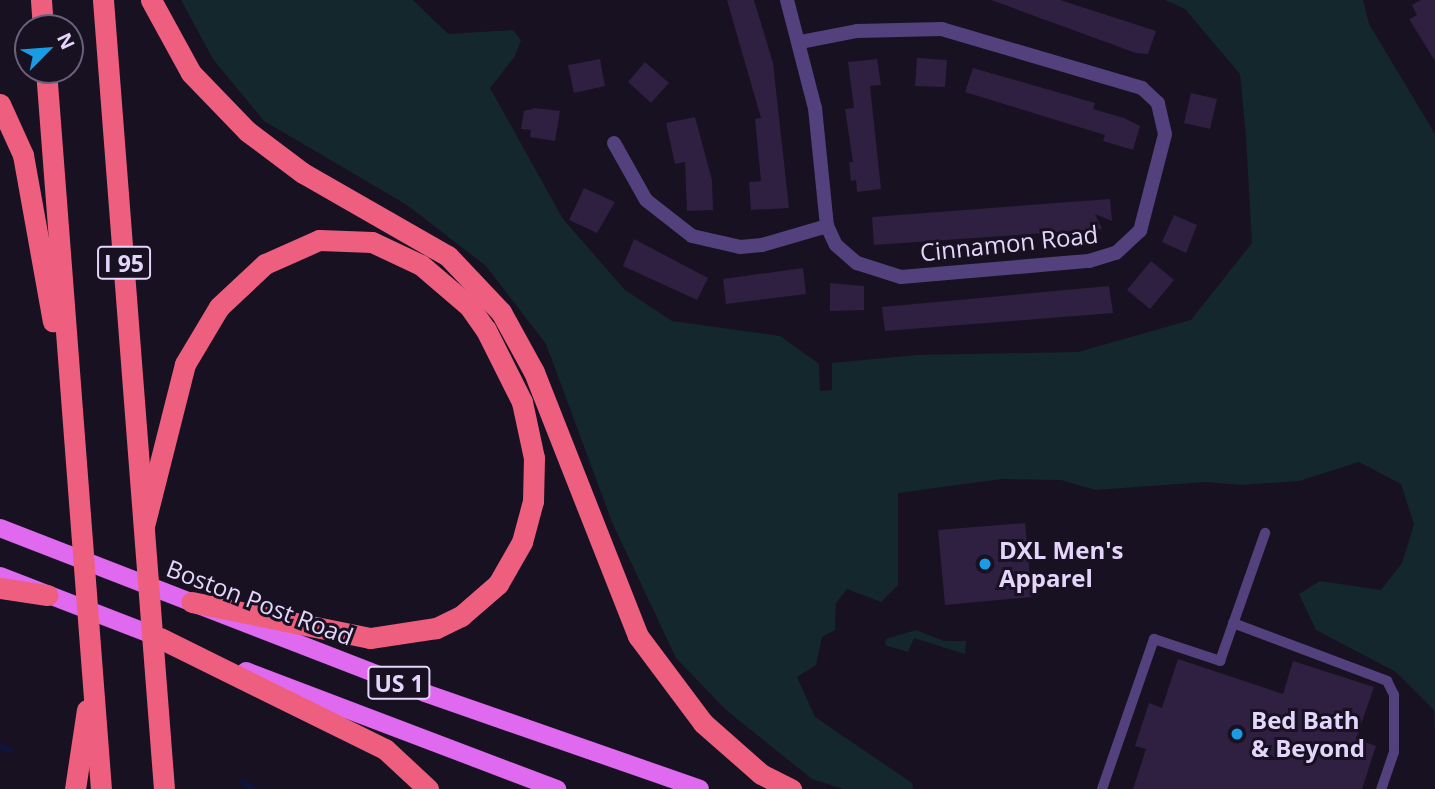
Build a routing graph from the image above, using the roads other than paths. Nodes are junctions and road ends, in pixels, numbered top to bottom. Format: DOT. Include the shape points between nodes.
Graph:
graph roads {
  1 [pos="103,0"];
  2 [pos="151,0"];
  3 [pos="787,0"];
  4 [pos="801,42"];
  5 [pos="47,84"];
  6 [pos="0,104"];
  7 [pos="614,143"];
  8 [pos="827,226"];
  9 [pos="75,445"];
  10 [pos="144,526"];
  11 [pos="0,528"];
  12 [pos="1265,533"];
  13 [pos="0,576"];
  14 [pos="0,588"];
  15 [pos="47,595"];
  16 [pos="192,603"];
  17 [pos="1233,623"];
  18 [pos="160,638"];
  19 [pos="92,670"];
  20 [pos="159,725"];
  21 [pos="75,789"];
  22 [pos="102,789"];
  23 [pos="164,789"];
  24 [pos="174,789"];
  25 [pos="428,789"];
  26 [pos="557,789"];
  27 [pos="701,789"];
  28 [pos="791,789"];
  29 [pos="1102,789"];
  30 [pos="1381,789"];
  1 -- 10 [label="highway, I 95"];
  2 -- 28 [label="highway" via="191,73 247,131 303,173 448,256 501,312 534,372 638,636 703,723 761,774"];
  3 -- 4 [label="street, Cinnamon Road"];
  4 -- 8 [label="street, Cinnamon Road" via="815,107"];
  4 -- 8 [label="street, Cinnamon Road" via="909,27 964,33 1142,88 1158,103 1165,125 1140,231 1124,249 1098,260 889,275 847,255"];
  5 -- 9 [label="highway, I 95"];
  6 -- 9 [label="highway" via="27,171"];
  7 -- 8 [label="street" via="646,200 692,236 740,247"];
  9 -- 19 [label="highway, I 95"];
  10 -- 16 [label="highway" via="185,364 219,307 275,258 319,240 372,242 421,265 469,306 486,330 522,402 534,458 533,501 522,542 498,584 461,616 436,628 370,638"];
  10 -- 20 [label="highway, I 95"];
  11 -- 16 [label="main road, Boston Post Road / US 1"];
  12 -- 17 [label="lane"];
  13 -- 15 [label="main road, US 1"];
  14 -- 15 [label="highway"];
  15 -- 18 [label="main road, US 1"];
  16 -- 27 [label="main road, Boston Post Road / US 1" via="425,693"];
  17 -- 29 [label="lane" via="1220,661 1154,639"];
  17 -- 30 [label="lane" via="1387,681 1394,695 1394,752"];
  18 -- 25 [label="highway" via="385,749"];
  18 -- 26 [label="main road, US 1"];
  19 -- 21 [label="highway"];
  19 -- 22 [label="highway, I 95"];
  20 -- 23 [label="highway, I 95"];
  20 -- 24 [label="highway"];
}
